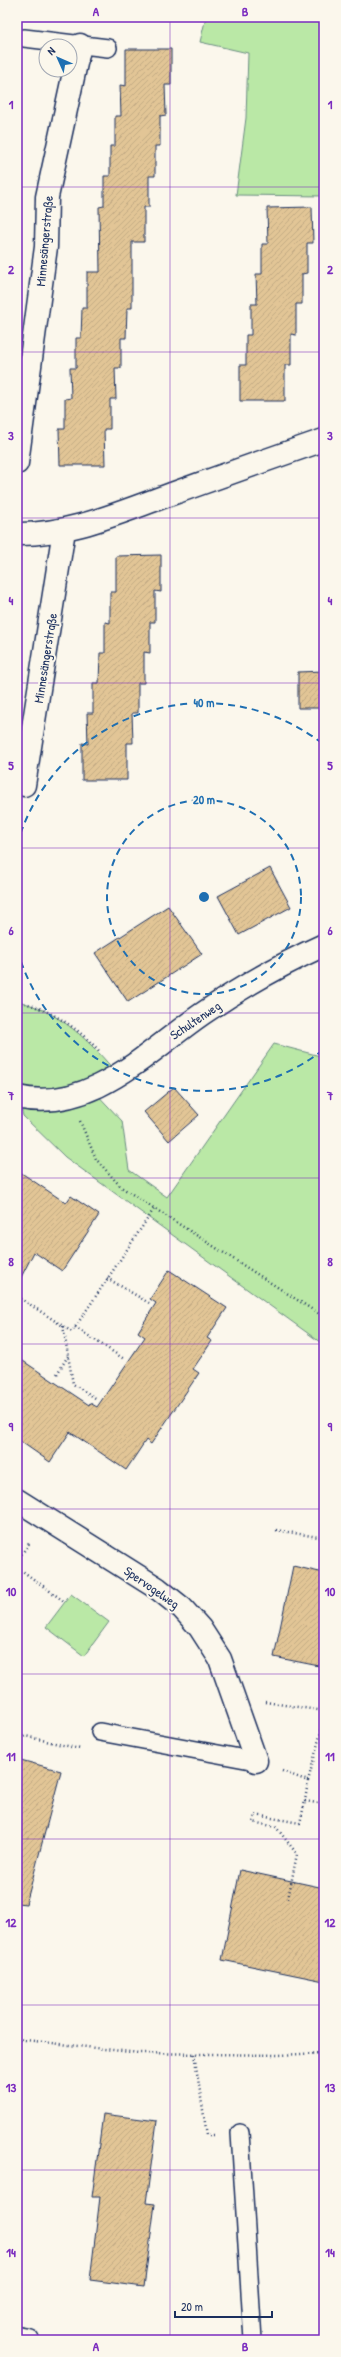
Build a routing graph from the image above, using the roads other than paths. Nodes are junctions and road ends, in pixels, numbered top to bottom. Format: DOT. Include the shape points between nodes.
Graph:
graph roads {
  1 [pos="24,38"];
  2 [pos="80,45"];
  3 [pos="108,48"];
  4 [pos="324,440"];
  5 [pos="17,463"];
  6 [pos="64,530"];
  7 [pos="17,534"];
  8 [pos="24,786"];
  9 [pos="324,945"];
  10 [pos="17,1097"];
  11 [pos="17,1500"];
  12 [pos="100,1732"];
  13 [pos="256,1761"];
  14 [pos="240,2133"];
  15 [pos="17,2338"];
  16 [pos="28,2340"];
  17 [pos="253,2340"];
  1 -- 2 [label="lane"];
  2 -- 3 [label="lane"];
  2 -- 5 [label="street, Minnesängerstraße" via="47,197 46,247"];
  4 -- 6 [label="street" via="103,519"];
  6 -- 7 [label="street"];
  6 -- 8 [label="street, Minnesängerstraße"];
  9 -- 10 [label="street, Schultenweg" via="294,958 203,1013 119,1074 82,1094 46,1100"];
  11 -- 13 [label="street, Spervogelweg" via="157,1588 182,1608 200,1628 220,1659"];
  12 -- 13 [label="lane"];
  14 -- 17 [label="lane"];
  15 -- 16 [label="street"];
}
